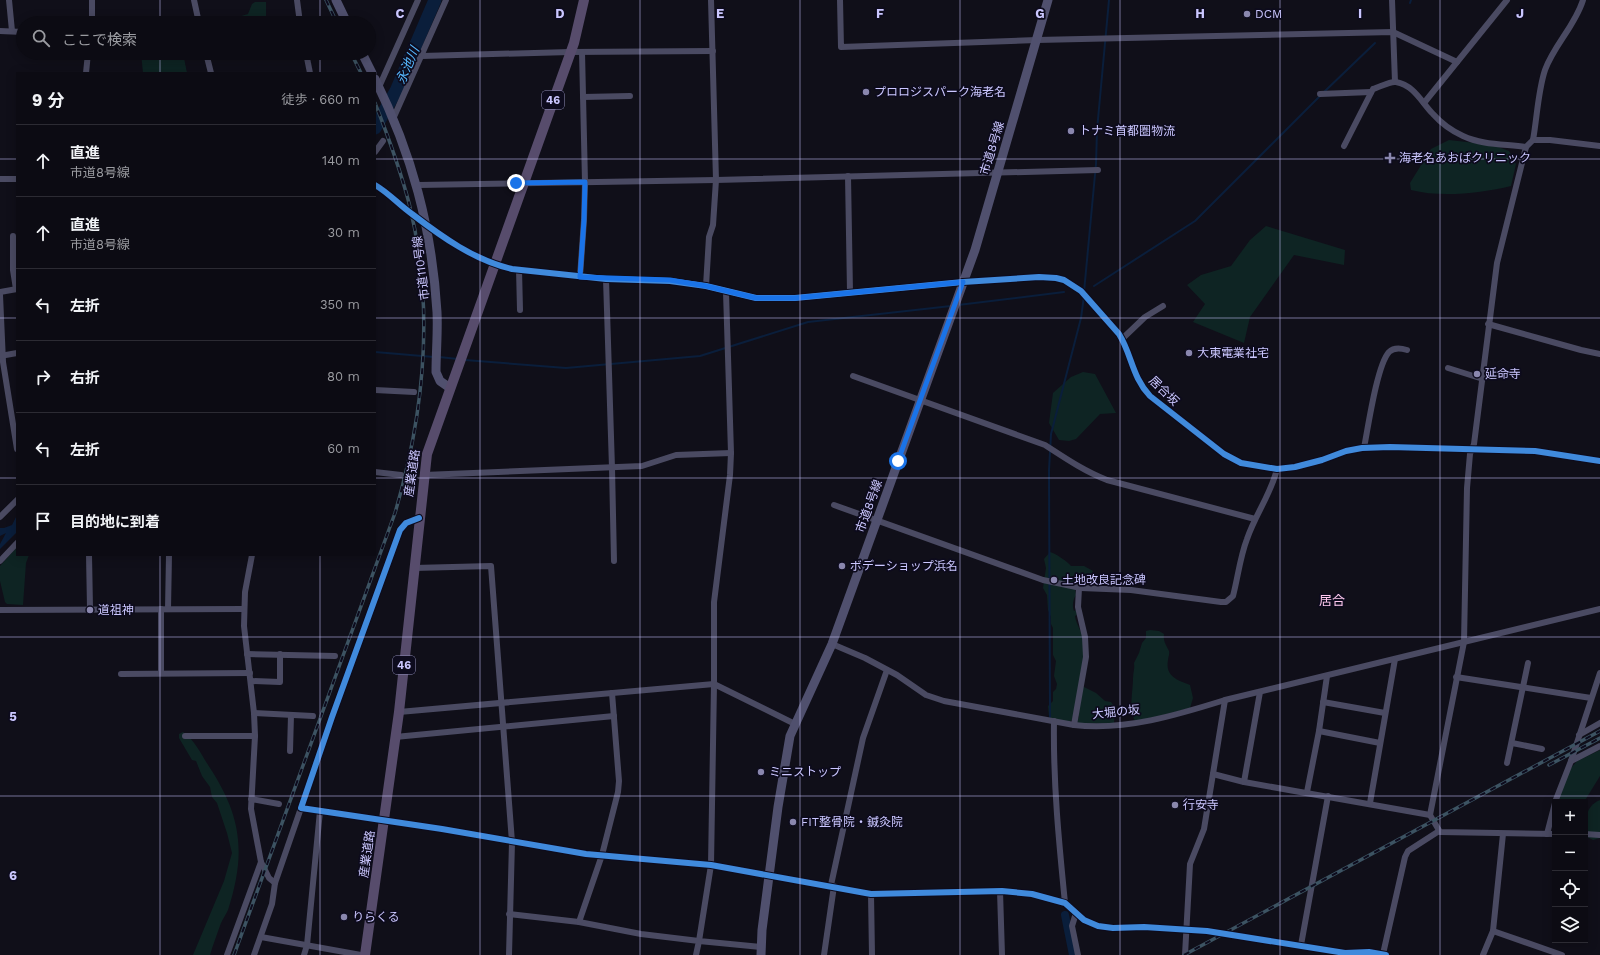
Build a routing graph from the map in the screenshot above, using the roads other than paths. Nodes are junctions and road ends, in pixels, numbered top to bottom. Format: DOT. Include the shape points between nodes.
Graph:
graph roads {
  1 [pos="9,0"];
  2 [pos="92,0"];
  3 [pos="194,0"];
  4 [pos="297,0"];
  5 [pos="336,0"];
  6 [pos="418,0"];
  7 [pos="446,0"];
  8 [pos="581,0"];
  9 [pos="584,0"];
  10 [pos="711,0"];
  11 [pos="840,0"];
  12 [pos="1048,0"];
  13 [pos="1392,0"];
  14 [pos="1507,0"];
  15 [pos="1583,0"];
  16 [pos="92,16"];
  17 [pos="197,16"];
  18 [pos="299,16"];
  19 [pos="344,16"];
  20 [pos="580,17"];
  21 [pos="0,31"];
  22 [pos="12,31"];
  23 [pos="16,31"];
  24 [pos="1393,32"];
  25 [pos="1037,40"];
  26 [pos="712,51"];
  27 [pos="570,52"];
  28 [pos="582,52"];
  29 [pos="422,56"];
  30 [pos="87,60"];
  31 [pos="207,60"];
  32 [pos="307,60"];
  33 [pos="366,60"];
  34 [pos="1457,62"];
  35 [pos="86,72"];
  36 [pos="210,72"];
  37 [pos="310,72"];
  38 [pos="372,72"];
  39 [pos="1395,82"];
  40 [pos="379,86"];
  41 [pos="1371,92"];
  42 [pos="1320,94"];
  43 [pos="630,96"];
  44 [pos="583,97"];
  45 [pos="1424,103"];
  46 [pos="392,117"];
  47 [pos="383,140"];
  48 [pos="1534,140"];
  49 [pos="1344,146"];
  50 [pos="1600,146"];
  51 [pos="1526,147"];
  52 [pos="376,150"];
  53 [pos="1096,170"];
  54 [pos="997,172"];
  55 [pos="848,176"];
  56 [pos="0,179"];
  57 [pos="16,179"];
  58 [pos="716,180"];
  59 [pos="585,182"];
  60 [pos="524,183"];
  61 [pos="418,185"];
  62 [pos="376,186"];
  63 [pos="427,226"];
  64 [pos="13,236"];
  65 [pos="494,263"];
  66 [pos="519,269"];
  67 [pos="580,277"];
  68 [pos="606,279"];
  69 [pos="963,282"];
  70 [pos="16,284"];
  71 [pos="706,286"];
  72 [pos="16,289"];
  73 [pos="0,292"];
  74 [pos="726,292"];
  75 [pos="850,292"];
  76 [pos="0,295"];
  77 [pos="1163,306"];
  78 [pos="520,310"];
  79 [pos="1488,324"];
  80 [pos="1120,336"];
  81 [pos="1407,350"];
  82 [pos="16,353"];
  83 [pos="1600,354"];
  84 [pos="1,356"];
  85 [pos="1448,368"];
  86 [pos="853,376"];
  87 [pos="1483,379"];
  88 [pos="450,388"];
  89 [pos="376,390"];
  90 [pos="414,392"];
  91 [pos="920,400"];
  92 [pos="16,443"];
  93 [pos="1364,448"];
  94 [pos="1472,449"];
  95 [pos="731,454"];
  96 [pos="1600,461"];
  97 [pos="612,468"];
  98 [pos="1277,469"];
  99 [pos="376,472"];
  100 [pos="401,475"];
  101 [pos="424,475"];
  102 [pos="16,501"];
  103 [pos="834,505"];
  104 [pos="0,517"];
  105 [pos="419,518"];
  106 [pos="1255,519"];
  107 [pos="877,520"];
  108 [pos="16,544"];
  109 [pos="89,556"];
  110 [pos="169,556"];
  111 [pos="252,556"];
  112 [pos="0,561"];
  113 [pos="614,561"];
  114 [pos="414,568"];
  115 [pos="1079,588"];
  116 [pos="0,608"];
  117 [pos="90,608"];
  118 [pos="161,609"];
  119 [pos="168,609"];
  120 [pos="244,609"];
  121 [pos="1600,609"];
  122 [pos="1464,642"];
  123 [pos="832,644"];
  124 [pos="247,654"];
  125 [pos="280,654"];
  126 [pos="335,656"];
  127 [pos="1395,659"];
  128 [pos="1528,663"];
  129 [pos="887,670"];
  130 [pos="161,673"];
  131 [pos="250,673"];
  132 [pos="1600,673"];
  133 [pos="121,674"];
  134 [pos="1327,676"];
  135 [pos="1456,676"];
  136 [pos="251,681"];
  137 [pos="714,684"];
  138 [pos="1523,687"];
  139 [pos="1260,692"];
  140 [pos="612,693"];
  141 [pos="1591,698"];
  142 [pos="1225,700"];
  143 [pos="1323,702"];
  144 [pos="502,703"];
  145 [pos="399,712"];
  146 [pos="254,713"];
  147 [pos="1385,713"];
  148 [pos="291,715"];
  149 [pos="313,716"];
  150 [pos="614,716"];
  151 [pos="1054,721"];
  152 [pos="1600,723"];
  153 [pos="795,724"];
  154 [pos="1074,724"];
  155 [pos="504,727"];
  156 [pos="1319,732"];
  157 [pos="1578,735"];
  158 [pos="185,736"];
  159 [pos="255,736"];
  160 [pos="396,737"];
  161 [pos="1512,743"];
  162 [pos="1380,744"];
  163 [pos="1600,746"];
  164 [pos="1542,749"];
  165 [pos="290,751"];
  166 [pos="1571,761"];
  167 [pos="1507,763"];
  168 [pos="1213,774"];
  169 [pos="1244,782"];
  170 [pos="1307,792"];
  171 [pos="1328,796"];
  172 [pos="251,799"];
  173 [pos="1556,799"];
  174 [pos="1370,803"];
  175 [pos="279,804"];
  176 [pos="301,808"];
  177 [pos="320,811"];
  178 [pos="1552,814"];
  179 [pos="1430,815"];
  180 [pos="385,821"];
  181 [pos="1439,831"];
  182 [pos="1503,834"];
  183 [pos="1547,834"];
  184 [pos="1552,834"];
  185 [pos="1588,834"];
  186 [pos="1600,835"];
  187 [pos="512,842"];
  188 [pos="602,855"];
  189 [pos="261,862"];
  190 [pos="711,865"];
  191 [pos="769,876"];
  192 [pos="275,883"];
  193 [pos="832,886"];
  194 [pos="1000,891"];
  195 [pos="871,894"];
  196 [pos="1065,903"];
  197 [pos="1076,913"];
  198 [pos="509,914"];
  199 [pos="579,922"];
  200 [pos="1186,930"];
  201 [pos="1493,931"];
  202 [pos="261,937"];
  203 [pos="699,941"];
  204 [pos="1301,945"];
  205 [pos="307,946"];
  206 [pos="761,951"];
  207 [pos="1384,954"];
  208 [pos="227,955"];
  209 [pos="254,955"];
  210 [pos="304,955"];
  211 [pos="361,955"];
  212 [pos="365,955"];
  213 [pos="509,955"];
  214 [pos="696,955"];
  215 [pos="824,955"];
  216 [pos="872,955"];
  217 [pos="1002,955"];
  218 [pos="1078,955"];
  219 [pos="1185,955"];
  220 [pos="1483,955"];
  221 [pos="1562,955"];
  1 -- 22 [label="street"];
  2 -- 16 [label="street"];
  3 -- 17 [label="street"];
  4 -- 18 [label="street"];
  5 -- 19 [label="street"];
  6 -- 40 [label="street"];
  7 -- 29 [label="street"];
  8 -- 20 [label="main road, 産業道路 / 46"];
  9 -- 20 [label="main road, 産業道路 / 46"];
  10 -- 26 [label="street"];
  11 -- 25 [label="street" via="841,47"];
  12 -- 25 [label="street, 市道8号線"];
  13 -- 24 [label="street"];
  14 -- 34 [label="street"];
  15 -- 48 [label="street" via="1545,70"];
  20 -- 27 [label="main road, 産業道路 / 46"];
  21 -- 22 [label="street"];
  22 -- 23 [label="street"];
  24 -- 25 [label="street"];
  24 -- 34 [label="street"];
  24 -- 39 [label="street"];
  25 -- 54 [label="street, 市道8号線"];
  26 -- 28 [label="street"];
  26 -- 58 [label="street"];
  27 -- 28 [label="street"];
  27 -- 29 [label="street"];
  27 -- 60 [label="main road, 産業道路 / 46"];
  28 -- 44 [label="street"];
  29 -- 46 [label="street"];
  30 -- 35 [label="street"];
  31 -- 36 [label="street"];
  32 -- 37 [label="street"];
  33 -- 38 [label="street"];
  34 -- 45 [label="street"];
  39 -- 41 [label="street"];
  39 -- 45 [label="street" via="1408,87"];
  40 -- 46 [label="street, 市道110号線"];
  41 -- 42 [label="street"];
  41 -- 49 [label="street"];
  43 -- 44 [label="street"];
  44 -- 59 [label="street"];
  45 -- 51 [label="street" via="1442,123 1462,136 1481,142"];
  46 -- 61 [label="street, 市道110号線"];
  47 -- 52 [label="street"];
  48 -- 50 [label="street"];
  48 -- 51 [label="street"];
  51 -- 79 [label="street" via="1497,263"];
  53 -- 54 [label="street"];
  54 -- 55 [label="street"];
  54 -- 69 [label="street, 市道8号線" via="975,250"];
  55 -- 58 [label="street"];
  55 -- 75 [label="street"];
  56 -- 57 [label="street"];
  58 -- 59 [label="street"];
  58 -- 71 [label="street"];
  59 -- 60 [label="street"];
  59 -- 67 [label="street"];
  60 -- 61 [label="street"];
  60 -- 65 [label="main road, 産業道路 / 46"];
  61 -- 63 [label="street, 市道110号線"];
  62 -- 63 [label="street"];
  63 -- 65 [label="street" via="468,252"];
  63 -- 88 [label="street, 市道110号線" via="437,313 436,372 437,378"];
  64 -- 70 [label="street" via="13,270"];
  65 -- 66 [label="street"];
  65 -- 88 [label="main road, 産業道路 / 46"];
  66 -- 67 [label="street"];
  66 -- 78 [label="street"];
  67 -- 68 [label="street"];
  68 -- 71 [label="street" via="670,280"];
  68 -- 97 [label="street"];
  69 -- 75 [label="street"];
  69 -- 80 [label="street" via="1056,278 1077,288 1087,297"];
  69 -- 91 [label="street, 市道8号線"];
  71 -- 74 [label="street"];
  72 -- 73 [label="street"];
  74 -- 75 [label="street" via="756,298 795,298"];
  74 -- 95 [label="street"];
  76 -- 84 [label="street"];
  77 -- 80 [label="street"];
  79 -- 83 [label="street"];
  79 -- 87 [label="street"];
  80 -- 98 [label="street, 居合坂" via="1134,372 1150,396 1219,451 1236,461"];
  81 -- 93 [label="street" via="1396,349 1388,353 1377,382"];
  82 -- 84 [label="street"];
  84 -- 92 [label="street"];
  85 -- 87 [label="street"];
  86 -- 91 [label="street"];
  87 -- 94 [label="street"];
  88 -- 101 [label="main road, 産業道路 / 46" via="430,443"];
  89 -- 90 [label="street"];
  91 -- 106 [label="street" via="1050,449 1107,480"];
  91 -- 107 [label="street, 市道8号線"];
  93 -- 94 [label="street, 居合坂"];
  93 -- 98 [label="street, 居合坂" via="1346,451 1308,464"];
  94 -- 96 [label="street, 居合坂" via="1535,451"];
  94 -- 122 [label="street" via="1468,488"];
  95 -- 97 [label="street" via="676,455 642,466"];
  95 -- 137 [label="street" via="714,595"];
  97 -- 101 [label="street"];
  97 -- 113 [label="street"];
  98 -- 106 [label="street" via="1266,500"];
  99 -- 100 [label="street"];
  101 -- 105 [label="main road, 産業道路 / 46"];
  102 -- 104 [label="street"];
  103 -- 107 [label="street"];
  105 -- 114 [label="main road, 産業道路 / 46"];
  105 -- 176 [label="street" via="406,522 400,530"];
  106 -- 115 [label="street" via="1246,539 1233,596 1226,602 1131,590"];
  107 -- 115 [label="street" via="1050,582"];
  107 -- 123 [label="street, 市道8号線"];
  108 -- 112 [label="street"];
  109 -- 117 [label="street"];
  110 -- 119 [label="street"];
  111 -- 120 [label="street"];
  114 -- 144 [label="street" via="491,566"];
  114 -- 145 [label="main road, 産業道路 / 46"];
  115 -- 154 [label="street" via="1078,607 1086,637 1086,657"];
  116 -- 117 [label="street"];
  117 -- 118 [label="street"];
  118 -- 119 [label="street"];
  118 -- 130 [label="street"];
  119 -- 120 [label="street"];
  120 -- 124 [label="street"];
  121 -- 122 [label="street, 大堀の坂"];
  122 -- 127 [label="street, 大堀の坂"];
  122 -- 135 [label="street"];
  123 -- 129 [label="street, 大堀の坂"];
  123 -- 153 [label="street, 市道8号線"];
  124 -- 125 [label="street"];
  124 -- 131 [label="street"];
  125 -- 126 [label="street"];
  125 -- 136 [label="street" via="280,682"];
  127 -- 134 [label="street, 大堀の坂"];
  127 -- 147 [label="street"];
  128 -- 138 [label="street"];
  129 -- 151 [label="street, 大堀の坂" via="931,697"];
  129 -- 193 [label="street" via="863,738"];
  130 -- 131 [label="street"];
  130 -- 133 [label="street"];
  131 -- 136 [label="street"];
  132 -- 141 [label="street"];
  134 -- 139 [label="street, 大堀の坂"];
  134 -- 143 [label="street"];
  135 -- 138 [label="street"];
  135 -- 179 [label="street"];
  136 -- 146 [label="street"];
  137 -- 140 [label="street"];
  137 -- 153 [label="street"];
  137 -- 190 [label="street"];
  138 -- 141 [label="street"];
  138 -- 161 [label="street"];
  139 -- 142 [label="street, 大堀の坂"];
  139 -- 169 [label="street"];
  140 -- 144 [label="street"];
  140 -- 150 [label="street"];
  141 -- 157 [label="street"];
  142 -- 154 [label="street, 大堀の坂" via="1181,714 1106,726"];
  142 -- 168 [label="street"];
  143 -- 147 [label="street"];
  143 -- 156 [label="street"];
  144 -- 145 [label="street"];
  144 -- 155 [label="street"];
  145 -- 160 [label="main road, 産業道路 / 46"];
  146 -- 148 [label="street"];
  146 -- 159 [label="street"];
  147 -- 162 [label="street"];
  148 -- 149 [label="street"];
  148 -- 165 [label="street"];
  150 -- 155 [label="street"];
  150 -- 188 [label="street" via="619,781"];
  151 -- 154 [label="street, 大堀の坂"];
  151 -- 196 [label="street" via="1055,800"];
  152 -- 157 [label="street"];
  153 -- 191 [label="street, 市道8号線" via="790,736"];
  155 -- 160 [label="street"];
  155 -- 187 [label="street"];
  156 -- 162 [label="street"];
  156 -- 170 [label="street"];
  157 -- 166 [label="street"];
  158 -- 159 [label="street"];
  159 -- 172 [label="street"];
  160 -- 180 [label="main road, 産業道路 / 46"];
  161 -- 164 [label="street"];
  161 -- 167 [label="street"];
  162 -- 174 [label="street"];
  163 -- 166 [label="street"];
  166 -- 173 [label="street"];
  168 -- 169 [label="street"];
  168 -- 200 [label="street" via="1204,829 1190,864"];
  169 -- 170 [label="street"];
  170 -- 171 [label="street"];
  171 -- 174 [label="street"];
  171 -- 204 [label="street"];
  172 -- 175 [label="street"];
  172 -- 189 [label="street"];
  174 -- 179 [label="street"];
  176 -- 177 [label="street"];
  176 -- 192 [label="street"];
  177 -- 180 [label="street"];
  177 -- 205 [label="street"];
  178 -- 183 [label="street"];
  179 -- 181 [label="street"];
  180 -- 187 [label="street"];
  180 -- 212 [label="main road, 産業道路 / 46"];
  181 -- 182 [label="street"];
  181 -- 207 [label="street" via="1408,851 1404,857"];
  182 -- 183 [label="street"];
  182 -- 201 [label="street"];
  183 -- 184 [label="street"];
  185 -- 186 [label="street"];
  187 -- 188 [label="street"];
  187 -- 198 [label="street"];
  188 -- 190 [label="street"];
  188 -- 199 [label="street"];
  189 -- 192 [label="street"];
  189 -- 208 [label="street"];
  190 -- 191 [label="street"];
  190 -- 203 [label="street"];
  191 -- 193 [label="street"];
  191 -- 206 [label="street, 市道8号線"];
  192 -- 202 [label="street" via="272,904"];
  193 -- 195 [label="street"];
  193 -- 215 [label="street"];
  194 -- 195 [label="street"];
  194 -- 196 [label="street" via="1032,894"];
  194 -- 217 [label="street"];
  195 -- 216 [label="street"];
  196 -- 197 [label="street"];
  197 -- 200 [label="street" via="1098,926"];
  197 -- 218 [label="street" via="1072,926"];
  198 -- 199 [label="street"];
  198 -- 213 [label="street"];
  199 -- 203 [label="street" via="641,934"];
  200 -- 204 [label="street"];
  200 -- 219 [label="street"];
  201 -- 220 [label="street"];
  201 -- 221 [label="street"];
  202 -- 205 [label="street"];
  202 -- 209 [label="street"];
  203 -- 206 [label="street"];
  203 -- 214 [label="street"];
  204 -- 207 [label="street" via="1344,953"];
  205 -- 210 [label="street"];
  205 -- 211 [label="street"];
}
